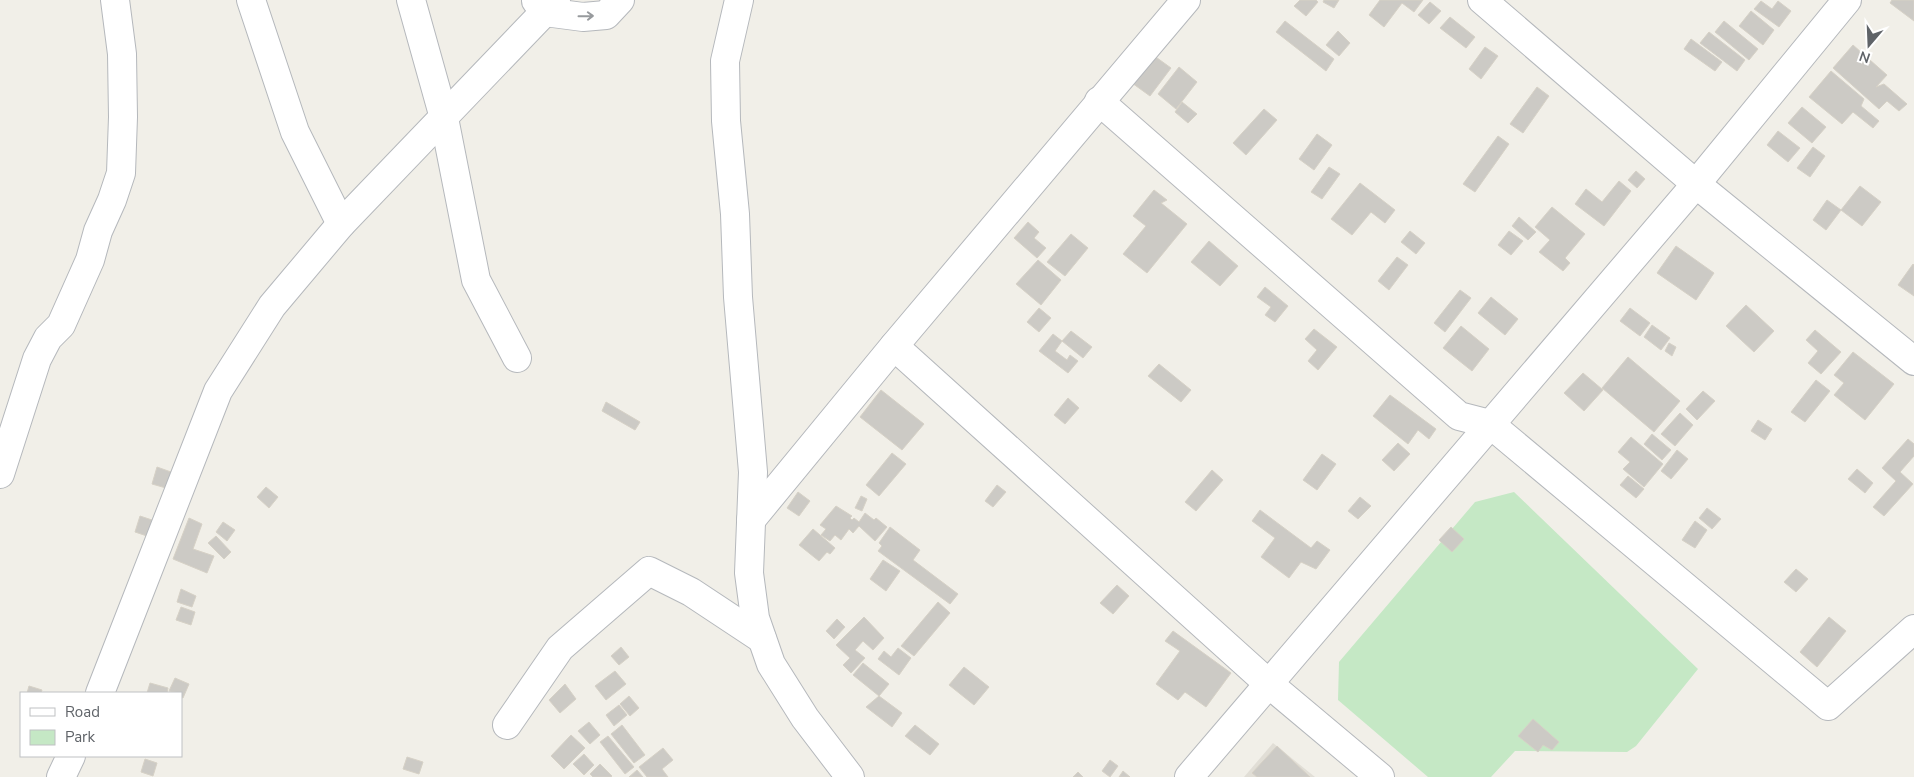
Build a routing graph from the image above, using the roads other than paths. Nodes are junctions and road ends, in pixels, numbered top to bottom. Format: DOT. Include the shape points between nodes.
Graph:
graph roads {
  1 [pos="115,0"];
  2 [pos="250,0"];
  3 [pos="411,0"];
  4 [pos="620,0"];
  5 [pos="739,0"];
  6 [pos="1186,0"];
  7 [pos="1482,0"];
  8 [pos="1846,0"];
  9 [pos="546,4"];
  10 [pos="1099,101"];
  11 [pos="444,118"];
  12 [pos="1696,184"];
  13 [pos="341,224"];
  14 [pos="894,346"];
  15 [pos="517,358"];
  16 [pos="1914,361"];
  17 [pos="1490,424"];
  18 [pos="0,474"];
  19 [pos="751,520"];
  20 [pos="1914,629"];
  21 [pos="762,639"];
  22 [pos="1268,684"];
  23 [pos="100,692"];
  24 [pos="507,725"];
  25 [pos="71,757"];
  26 [pos="61,777"];
  27 [pos="850,777"];
  28 [pos="1189,777"];
  29 [pos="1380,777"];
  1 -- 18 [label="street" via="122,54 120,173 90,260 61,325 48,338 37,359"];
  2 -- 13 [label="street" via="295,132"];
  3 -- 11 [label="street"];
  9 -- 4 [label="street, one-way" via="583,17 606,15"];
  5 -- 19 [label="street" via="725,61 726,111 753,472"];
  6 -- 10 [label="street"];
  7 -- 12 [label="street"];
  8 -- 12 [label="street"];
  9 -- 11 [label="street"];
  10 -- 14 [label="street"];
  10 -- 17 [label="street" via="1459,416"];
  11 -- 13 [label="street"];
  11 -- 15 [label="street" via="476,280"];
  12 -- 16 [label="street"];
  12 -- 17 [label="street"];
  13 -- 23 [label="street" via="272,306 218,392"];
  14 -- 19 [label="street"];
  14 -- 22 [label="street"];
  17 -- 20 [label="street" via="1828,706"];
  17 -- 22 [label="street"];
  19 -- 21 [label="street" via="749,573 755,618"];
  21 -- 24 [label="street" via="691,592 649,571 560,648"];
  21 -- 27 [label="street" via="772,664 805,718"];
  22 -- 28 [label="street"];
  22 -- 29 [label="street"];
  25 -- 26 [label="street"];
}
